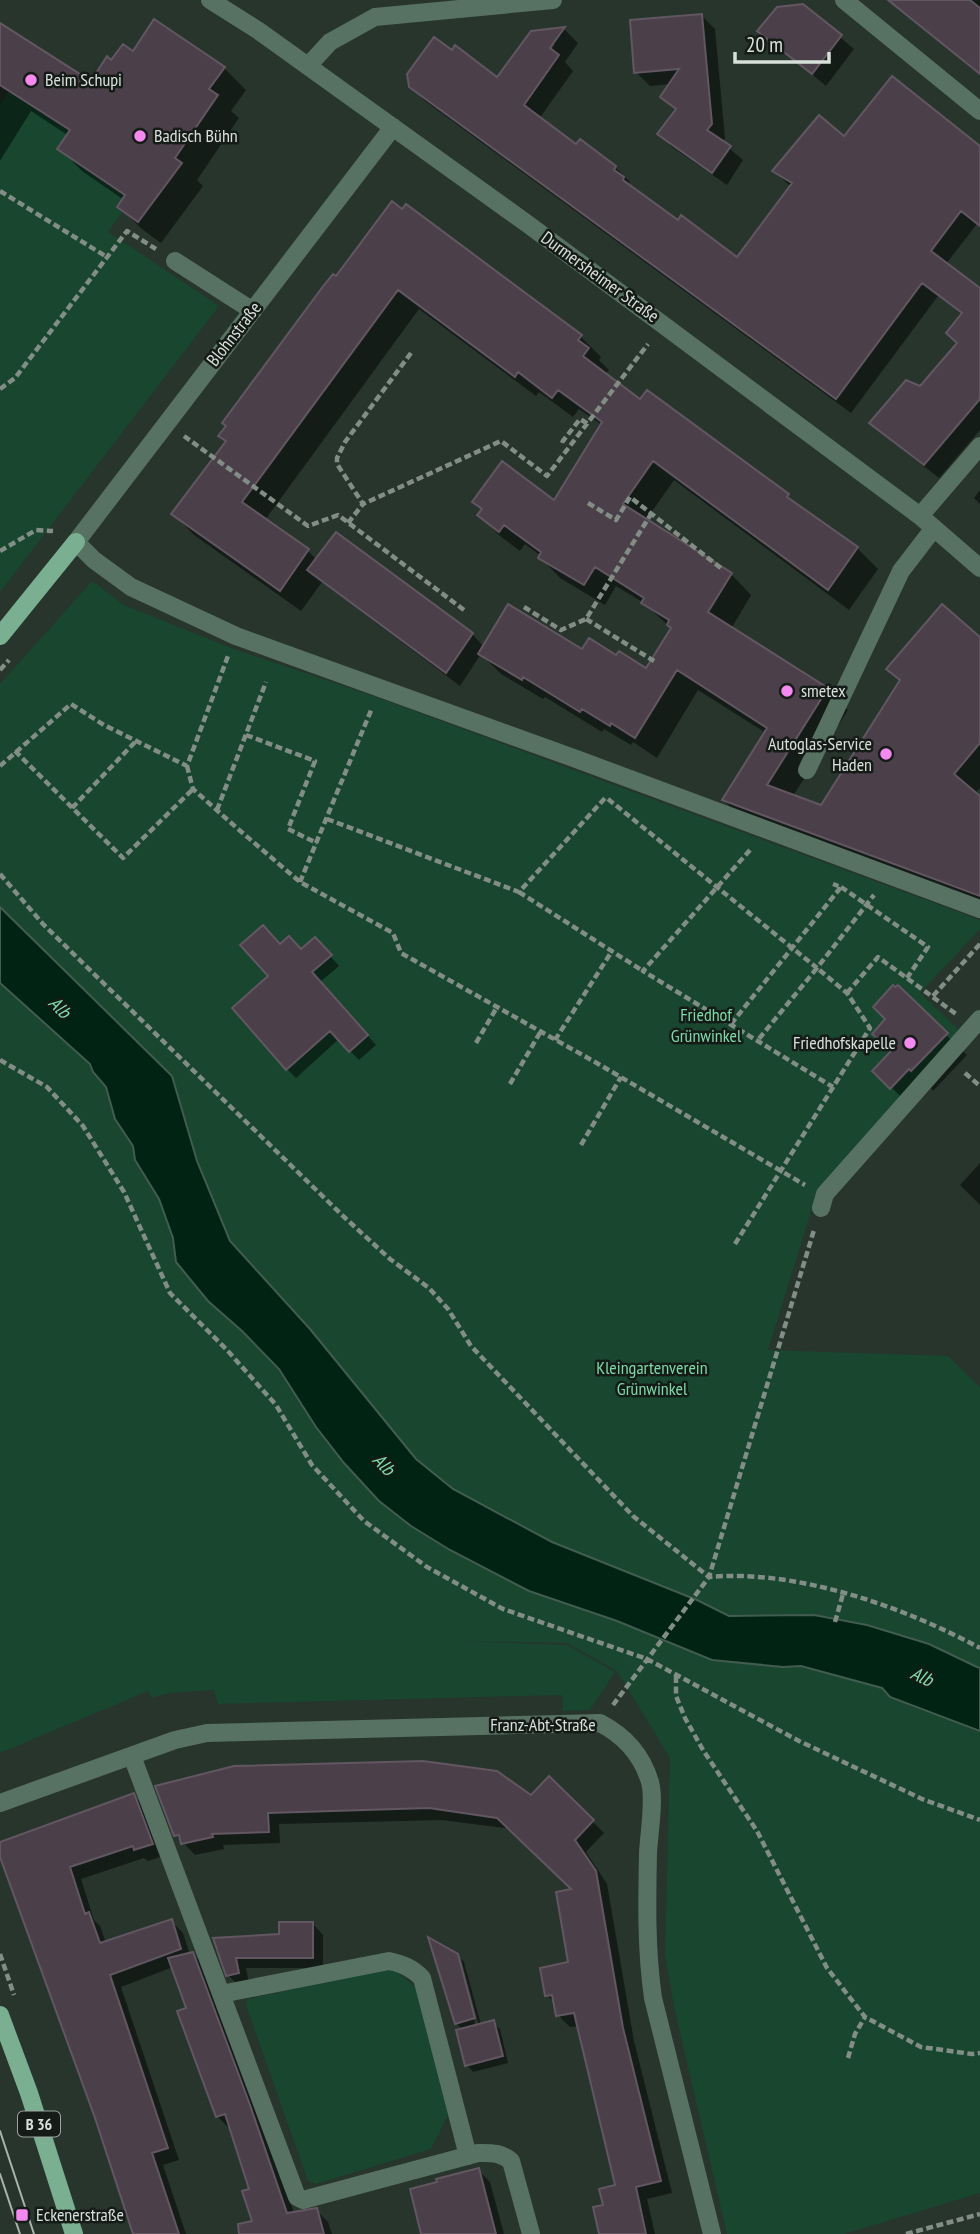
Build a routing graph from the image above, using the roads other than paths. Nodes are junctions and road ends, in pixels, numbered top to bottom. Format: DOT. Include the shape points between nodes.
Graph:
graph roads {
  1 [pos="210,0"];
  2 [pos="553,0"];
  3 [pos="844,0"];
  4 [pos="308,66"];
  5 [pos="980,111"];
  6 [pos="393,127"];
  7 [pos="175,261"];
  8 [pos="253,311"];
  9 [pos="980,446"];
  10 [pos="920,516"];
  11 [pos="934,528"];
  12 [pos="76,542"];
  13 [pos="980,568"];
  14 [pos="0,636"];
  15 [pos="807,770"];
  16 [pos="980,909"];
  17 [pos="980,1019"];
  18 [pos="823,1201"];
  19 [pos="132,1756"];
  20 [pos="0,1803"];
  21 [pos="221,1994"];
  22 [pos="0,2015"];
  23 [pos="468,2156"];
  24 [pos="74,2234"];
  25 [pos="531,2234"];
  26 [pos="712,2234"];
  1 -- 4 [label="street, Durmersheimer Straße"];
  2 -- 4 [label="street" via="374,17 330,42"];
  3 -- 5 [label="street"];
  4 -- 6 [label="street, Durmersheimer Straße"];
  6 -- 8 [label="street, Blohnstraße"];
  6 -- 10 [label="street, Durmersheimer Straße"];
  7 -- 8 [label="street"];
  8 -- 12 [label="street, Blohnstraße"];
  9 -- 10 [label="street"];
  10 -- 11 [label="street, Durmersheimer Straße"];
  11 -- 13 [label="street, Durmersheimer Straße"];
  11 -- 15 [label="street" via="901,571"];
  12 -- 14 [label="main road"];
  12 -- 16 [label="street" via="131,587 236,636"];
  17 -- 18 [label="street"];
  19 -- 20 [label="street, Franz-Abt-Straße"];
  19 -- 21 [label="street"];
  19 -- 26 [label="street, Franz-Abt-Straße" via="207,1733 600,1723 627,1741 643,1763 651,1786 646,1919 653,1998"];
  21 -- 23 [label="street" via="389,1961 412,1969 422,1978"];
  21 -- 23 [label="street" via="297,2197 303,2200"];
  22 -- 24 [label="main road, B 36"];
  23 -- 25 [label="street" via="493,2152 511,2161"];
}
